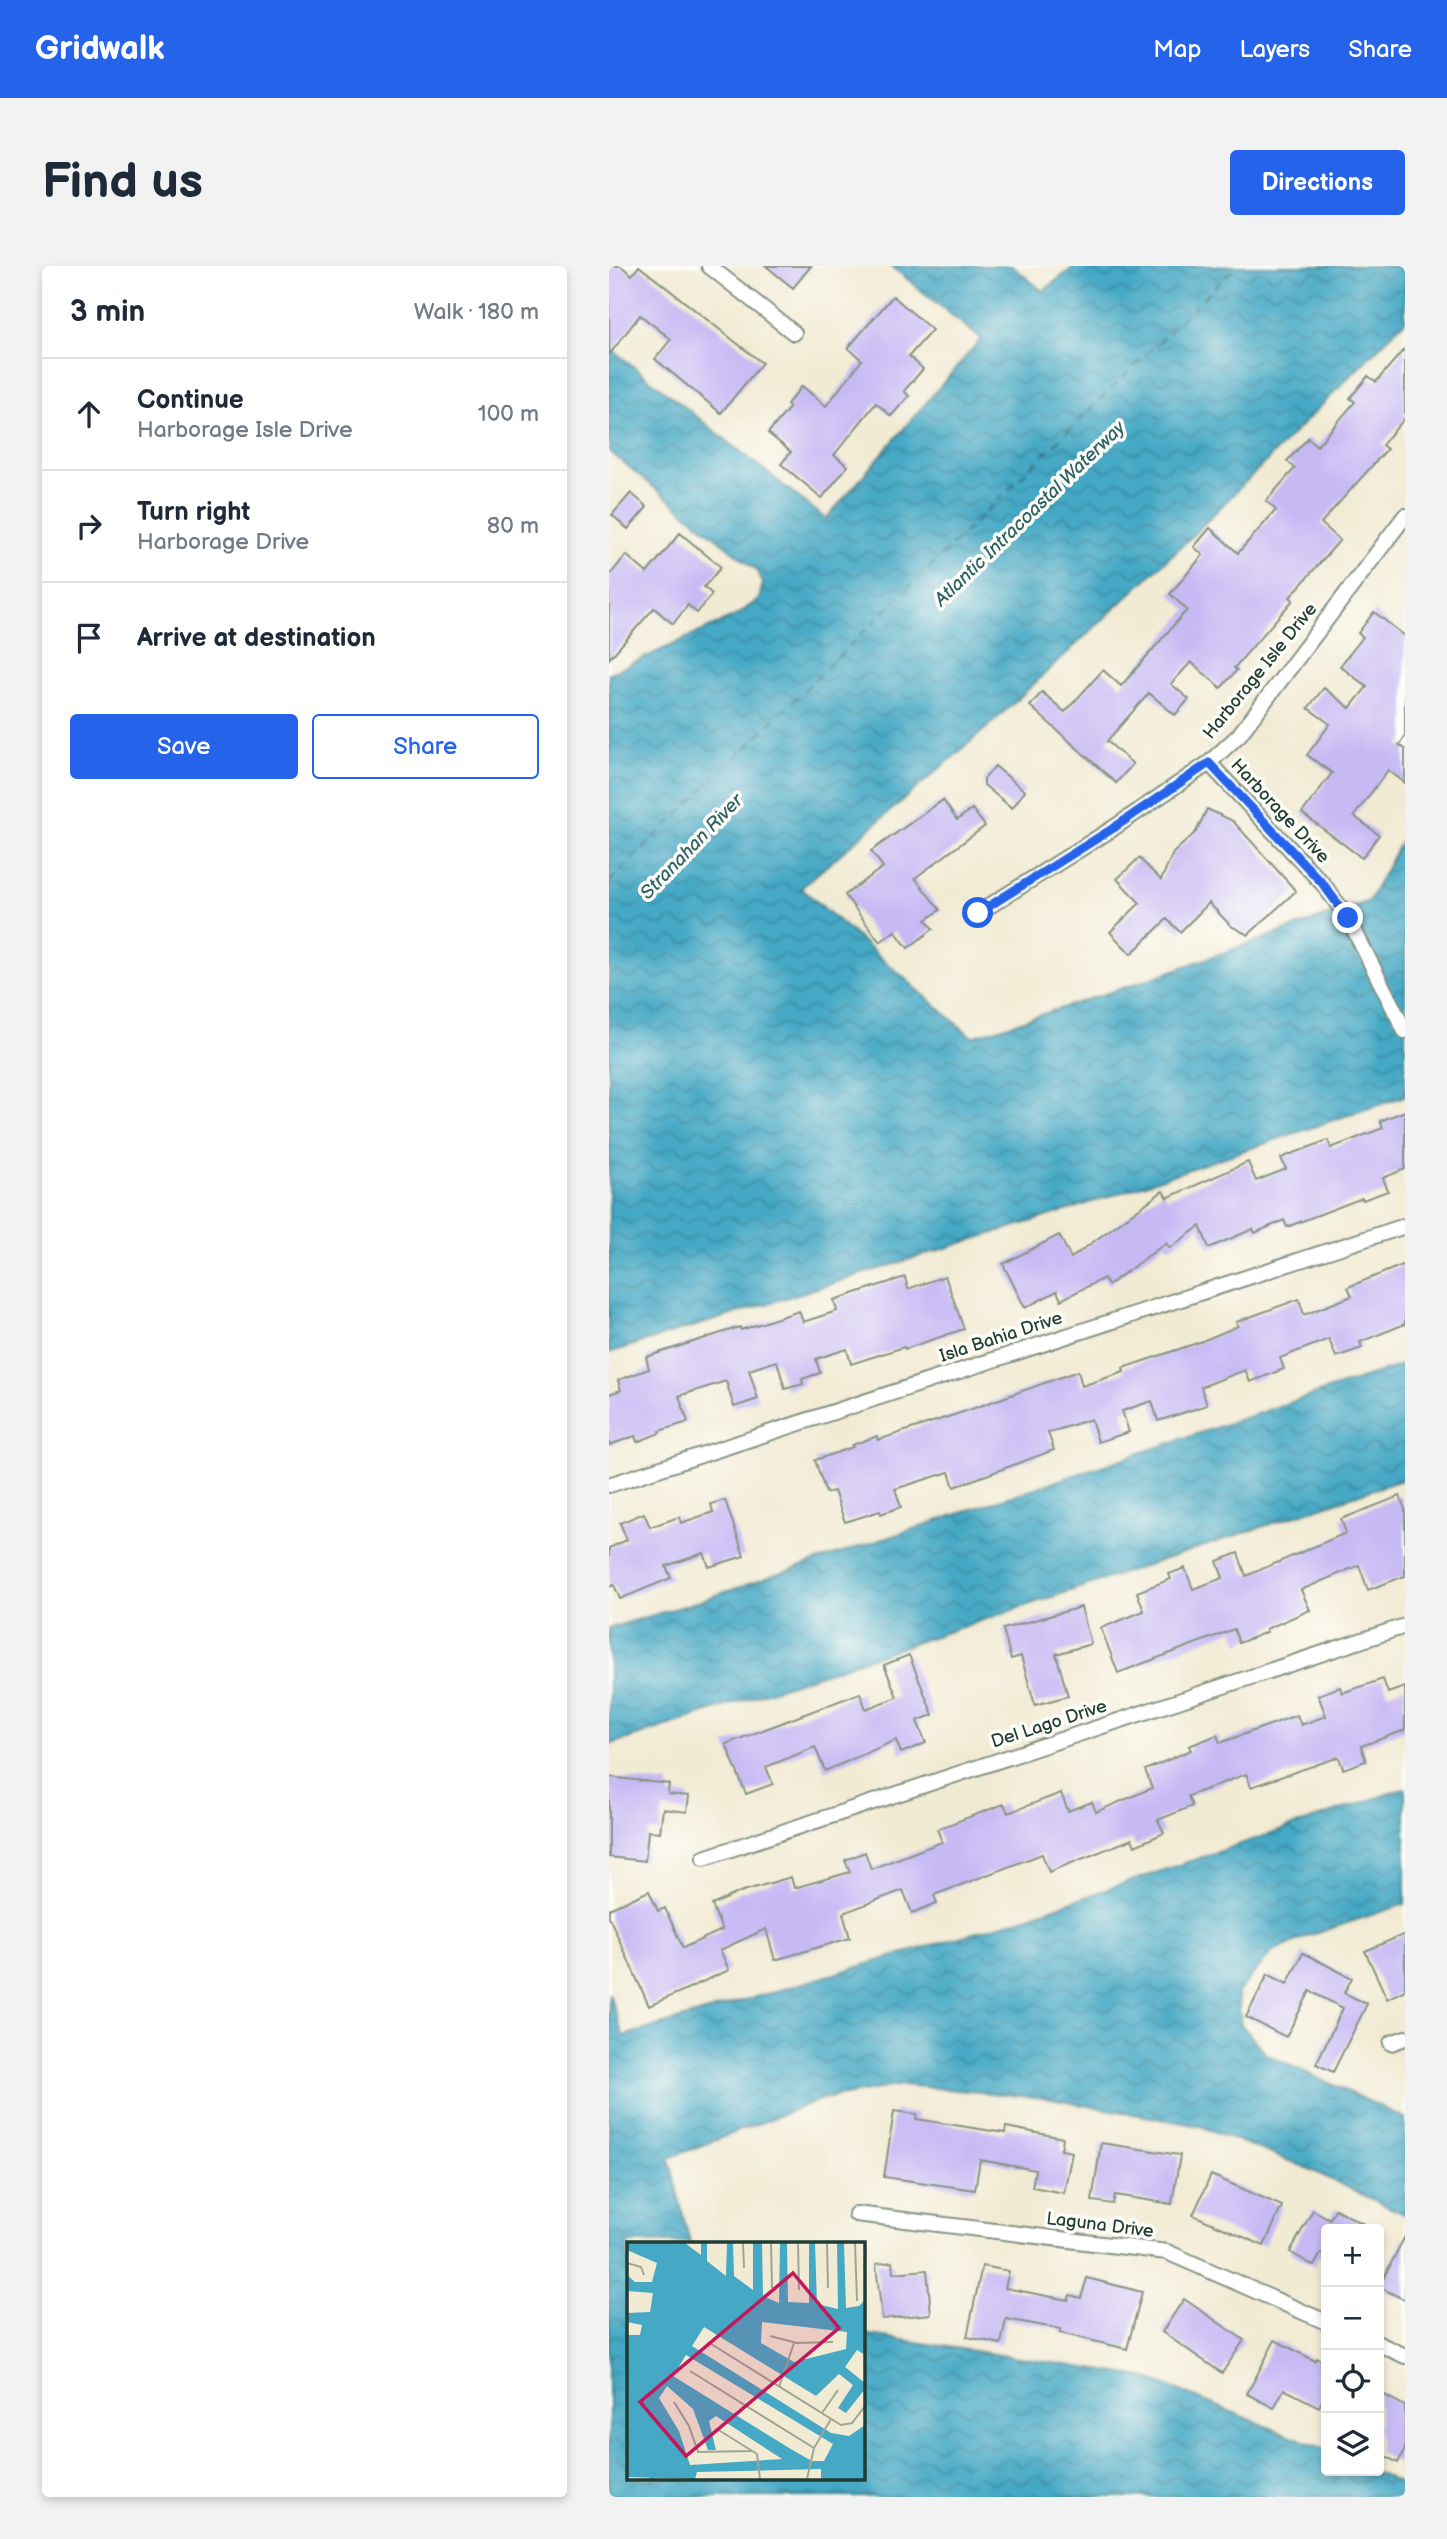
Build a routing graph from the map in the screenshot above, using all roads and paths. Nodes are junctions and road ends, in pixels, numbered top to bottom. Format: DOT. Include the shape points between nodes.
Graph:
graph roads {
  1 [pos="709,266"];
  2 [pos="794,333"];
  3 [pos="1405,516"];
  4 [pos="1209,763"];
  5 [pos="978,913"];
  6 [pos="1405,1031"];
  7 [pos="1405,1226"];
  8 [pos="609,1485"];
  9 [pos="1405,1626"];
  10 [pos="704,1858"];
  11 [pos="1405,2038"];
  12 [pos="1391,2043"];
  13 [pos="856,2214"];
  14 [pos="1321,2320"];
  15 [pos="1384,2346"];
  16 [pos="1405,2356"];
  1 -- 2 [label="street"];
  3 -- 4 [label="street, Harborage Isle Drive" via="1239,735"];
  4 -- 5 [label="street, Harborage Isle Drive"];
  4 -- 6 [label="street, Harborage Drive" via="1323,884 1348,918"];
  7 -- 8 [label="street, Isla Bahia Drive"];
  9 -- 10 [label="street, Del Lago Drive"];
  11 -- 12 [label="street"];
  13 -- 14 [label="street, Laguna Drive" via="1167,2252"];
  15 -- 16 [label="street"];
}
